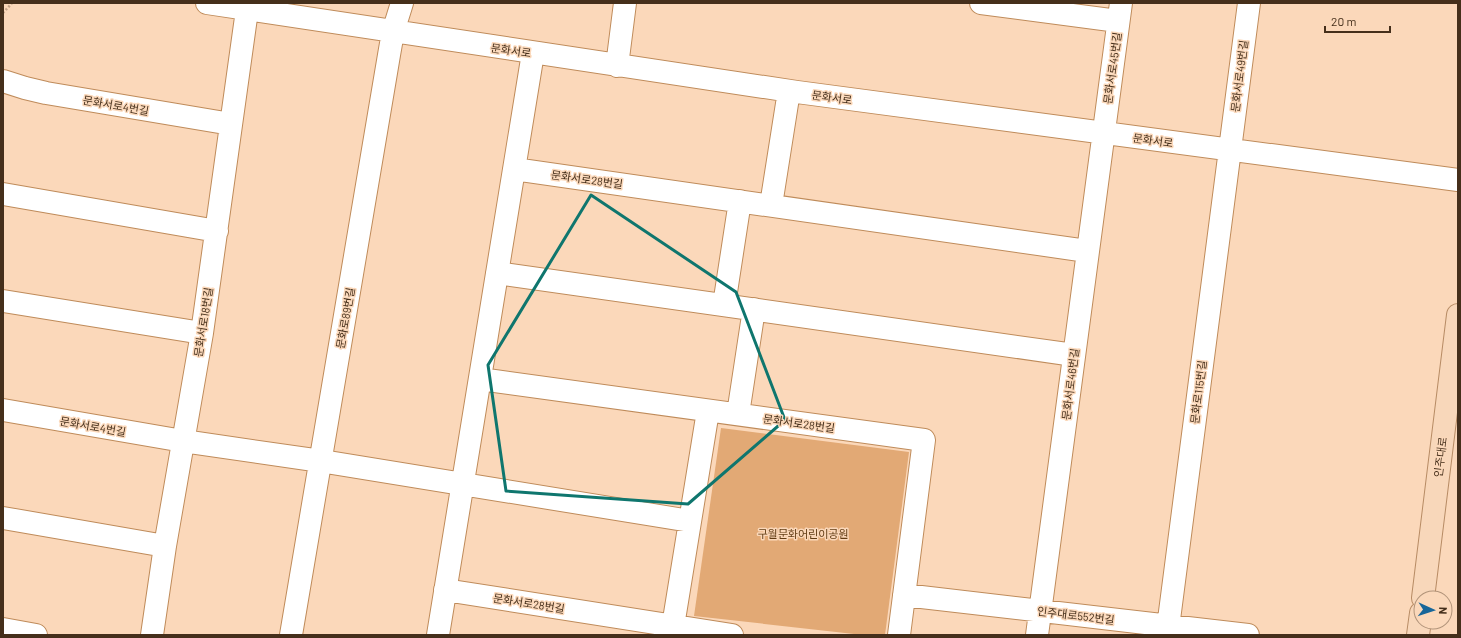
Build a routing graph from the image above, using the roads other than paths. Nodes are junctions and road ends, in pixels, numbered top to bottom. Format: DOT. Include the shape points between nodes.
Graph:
graph roads {
  1 [pos="207,3"];
  2 [pos="402,3"];
  3 [pos="625,3"];
  4 [pos="981,3"];
  5 [pos="1249,3"];
  6 [pos="248,6"];
  7 [pos="1119,12"];
  8 [pos="393,32"];
  9 [pos="533,53"];
  10 [pos="617,66"];
  11 [pos="3,81"];
  12 [pos="789,91"];
  13 [pos="231,124"];
  14 [pos="1103,133"];
  15 [pos="1230,150"];
  16 [pos="514,169"];
  17 [pos="1458,180"];
  18 [pos="3,194"];
  19 [pos="740,201"];
  20 [pos="771,205"];
  21 [pos="217,231"];
  22 [pos="1087,251"];
  23 [pos="497,273"];
  24 [pos="3,301"];
  25 [pos="724,305"];
  26 [pos="754,310"];
  27 [pos="1458,315"];
  28 [pos="202,333"];
  29 [pos="1074,355"];
  30 [pos="480,379"];
  31 [pos="3,410"];
  32 [pos="708,410"];
  33 [pos="738,414"];
  34 [pos="184,441"];
  35 [pos="320,461"];
  36 [pos="462,485"];
  37 [pos="3,518"];
  38 [pos="690,521"];
  39 [pos="165,546"];
  40 [pos="445,590"];
  41 [pos="1424,590"];
  42 [pos="904,595"];
  43 [pos="1041,611"];
  44 [pos="673,626"];
  45 [pos="3,629"];
  46 [pos="1168,630"];
  47 [pos="704,633"];
  48 [pos="36,635"];
  49 [pos="152,635"];
  50 [pos="292,635"];
  51 [pos="438,635"];
  52 [pos="732,635"];
  53 [pos="899,635"];
  54 [pos="1038,635"];
  55 [pos="1248,635"];
  1 -- 6 [label="street, 문화서로"];
  2 -- 8 [label="street, 문화로89번길"];
  3 -- 10 [label="street"];
  4 -- 7 [label="street"];
  5 -- 15 [label="street, 문화서로49번길"];
  6 -- 8 [label="street, 문화서로"];
  6 -- 13 [label="street, 문화서로18번길"];
  7 -- 14 [label="street, 문화서로45번길"];
  8 -- 9 [label="street, 문화서로"];
  8 -- 35 [label="street, 문화로89번길"];
  9 -- 10 [label="street, 문화서로"];
  9 -- 16 [label="street"];
  10 -- 12 [label="street, 문화서로"];
  11 -- 13 [label="street, 문화서로4번길" via="46,93"];
  12 -- 14 [label="street, 문화서로"];
  12 -- 20 [label="street"];
  13 -- 21 [label="street, 문화서로18번길"];
  14 -- 15 [label="street, 문화서로"];
  14 -- 22 [label="street, 문화서로46번길"];
  15 -- 17 [label="street, 문화서로"];
  15 -- 46 [label="street, 문화로115번길"];
  16 -- 19 [label="street, 문화서로28번길"];
  16 -- 23 [label="street"];
  18 -- 21 [label="street"];
  19 -- 20 [label="street, 문화서로28번길"];
  19 -- 25 [label="street"];
  20 -- 22 [label="street, 문화서로28번길"];
  21 -- 28 [label="street, 문화서로18번길"];
  22 -- 29 [label="street, 문화서로46번길"];
  23 -- 25 [label="street"];
  23 -- 30 [label="street"];
  24 -- 28 [label="street"];
  25 -- 26 [label="street"];
  26 -- 29 [label="street"];
  26 -- 33 [label="street"];
  27 -- 41 [label="main road, 인주대로"];
  28 -- 34 [label="street, 문화서로18번길"];
  29 -- 43 [label="street, 문화서로46번길"];
  30 -- 32 [label="street, 문화서로28번길"];
  30 -- 36 [label="street"];
  31 -- 34 [label="street, 문화서로4번길"];
  32 -- 33 [label="street, 문화서로28번길"];
  32 -- 38 [label="street"];
  33 -- 42 [label="street, 문화서로28번길" via="924,440"];
  34 -- 35 [label="street, 문화서로4번길"];
  34 -- 39 [label="street, 문화서로18번길"];
  35 -- 36 [label="street, 문화서로4번길"];
  35 -- 50 [label="street, 문화로89번길"];
  36 -- 38 [label="street"];
  36 -- 40 [label="street"];
  37 -- 39 [label="street"];
  38 -- 44 [label="street"];
  39 -- 49 [label="street, 문화서로18번길"];
  40 -- 44 [label="street, 문화서로28번길"];
  40 -- 51 [label="street"];
  42 -- 43 [label="street, 인주대로552번길"];
  42 -- 53 [label="street, 문화서로28번길"];
  43 -- 46 [label="street, 인주대로552번길"];
  43 -- 54 [label="street, 문화서로46번길"];
  44 -- 47 [label="street, 문화서로28번길"];
  45 -- 48 [label="street"];
  46 -- 55 [label="street, 인주대로552번길"];
  47 -- 52 [label="street, 문화서로28번길"];
}
